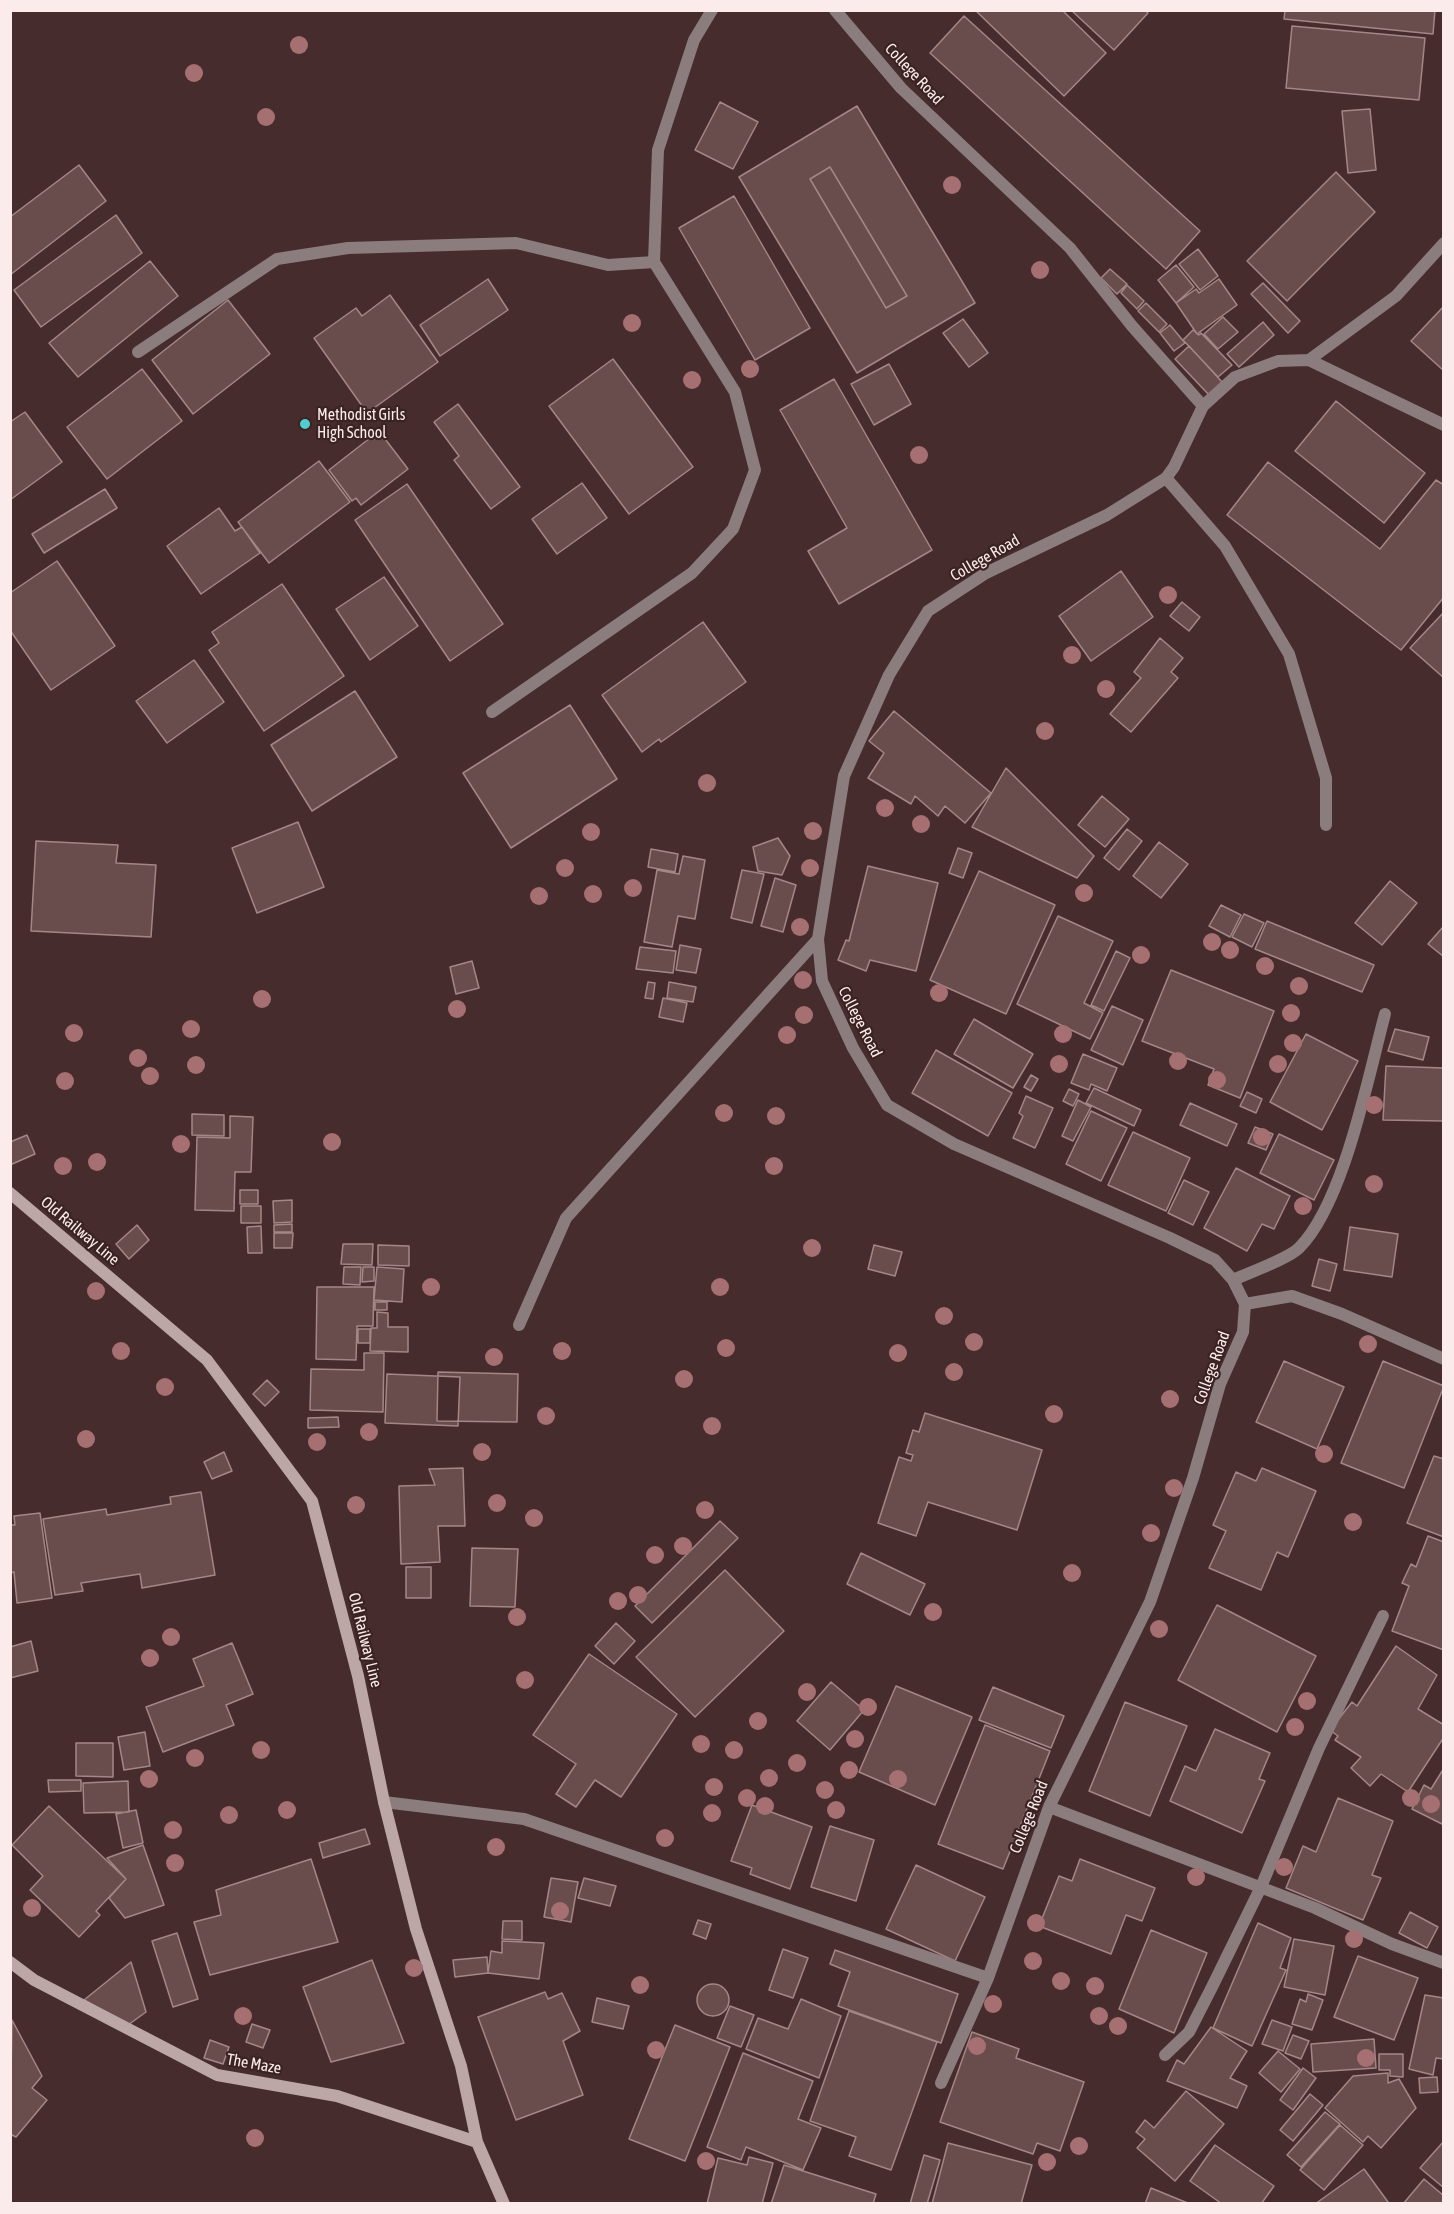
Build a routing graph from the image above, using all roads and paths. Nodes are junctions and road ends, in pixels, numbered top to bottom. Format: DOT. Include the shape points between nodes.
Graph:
graph roads {
  1 [pos="711,10"];
  2 [pos="835,10"];
  3 [pos="1443,243"];
  4 [pos="654,261"];
  5 [pos="138,352"];
  6 [pos="1309,360"];
  7 [pos="1203,406"];
  8 [pos="1443,425"];
  9 [pos="1166,478"];
  10 [pos="492,711"];
  11 [pos="1326,825"];
  12 [pos="818,939"];
  13 [pos="1385,1014"];
  14 [pos="10,1193"];
  15 [pos="1233,1280"];
  16 [pos="1245,1304"];
  17 [pos="519,1324"];
  18 [pos="1443,1359"];
  19 [pos="1383,1617"];
  20 [pos="384,1802"];
  21 [pos="1049,1807"];
  22 [pos="1261,1887"];
  23 [pos="10,1962"];
  24 [pos="1443,1963"];
  25 [pos="988,1978"];
  26 [pos="1165,2055"];
  27 [pos="941,2083"];
  28 [pos="477,2142"];
  29 [pos="504,2204"];
  1 -- 4 [label="street" via="694,40 658,150"];
  2 -- 7 [label="street, College Road" via="901,88 1070,248"];
  3 -- 6 [label="street" via="1396,296"];
  4 -- 5 [label="street" via="608,265 516,243 348,249 277,259"];
  4 -- 10 [label="street" via="735,392 755,470 733,529 692,573"];
  6 -- 7 [label="street" via="1278,361 1235,377"];
  6 -- 8 [label="street"];
  7 -- 9 [label="street, College Road"];
  9 -- 11 [label="street" via="1225,546 1288,654 1326,778"];
  9 -- 12 [label="street, College Road" via="1107,515 986,573 927,611 889,675 844,776"];
  12 -- 15 [label="street, College Road" via="822,981 852,1048 887,1105 954,1143 1215,1260"];
  12 -- 17 [label="street" via="566,1218"];
  13 -- 15 [label="street" via="1349,1149 1319,1222 1297,1250"];
  14 -- 20 [label="street, Old Railway Line" via="207,1360 312,1500 358,1676"];
  15 -- 16 [label="street, College Road"];
  16 -- 18 [label="street" via="1292,1296"];
  16 -- 21 [label="street, College Road" via="1243,1332 1220,1384 1193,1478 1149,1602"];
  19 -- 22 [label="street" via="1318,1748"];
  20 -- 25 [label="street" via="524,1819"];
  20 -- 28 [label="street, Old Railway Line" via="416,1929 461,2066"];
  21 -- 22 [label="street"];
  21 -- 25 [label="street, College Road"];
  22 -- 24 [label="street"];
  22 -- 26 [label="street" via="1189,2032"];
  23 -- 28 [label="street, The Maze" via="34,1980 217,2075 337,2096"];
  25 -- 27 [label="street, College Road"];
  28 -- 29 [label="street, Old Railway Line"];
}
